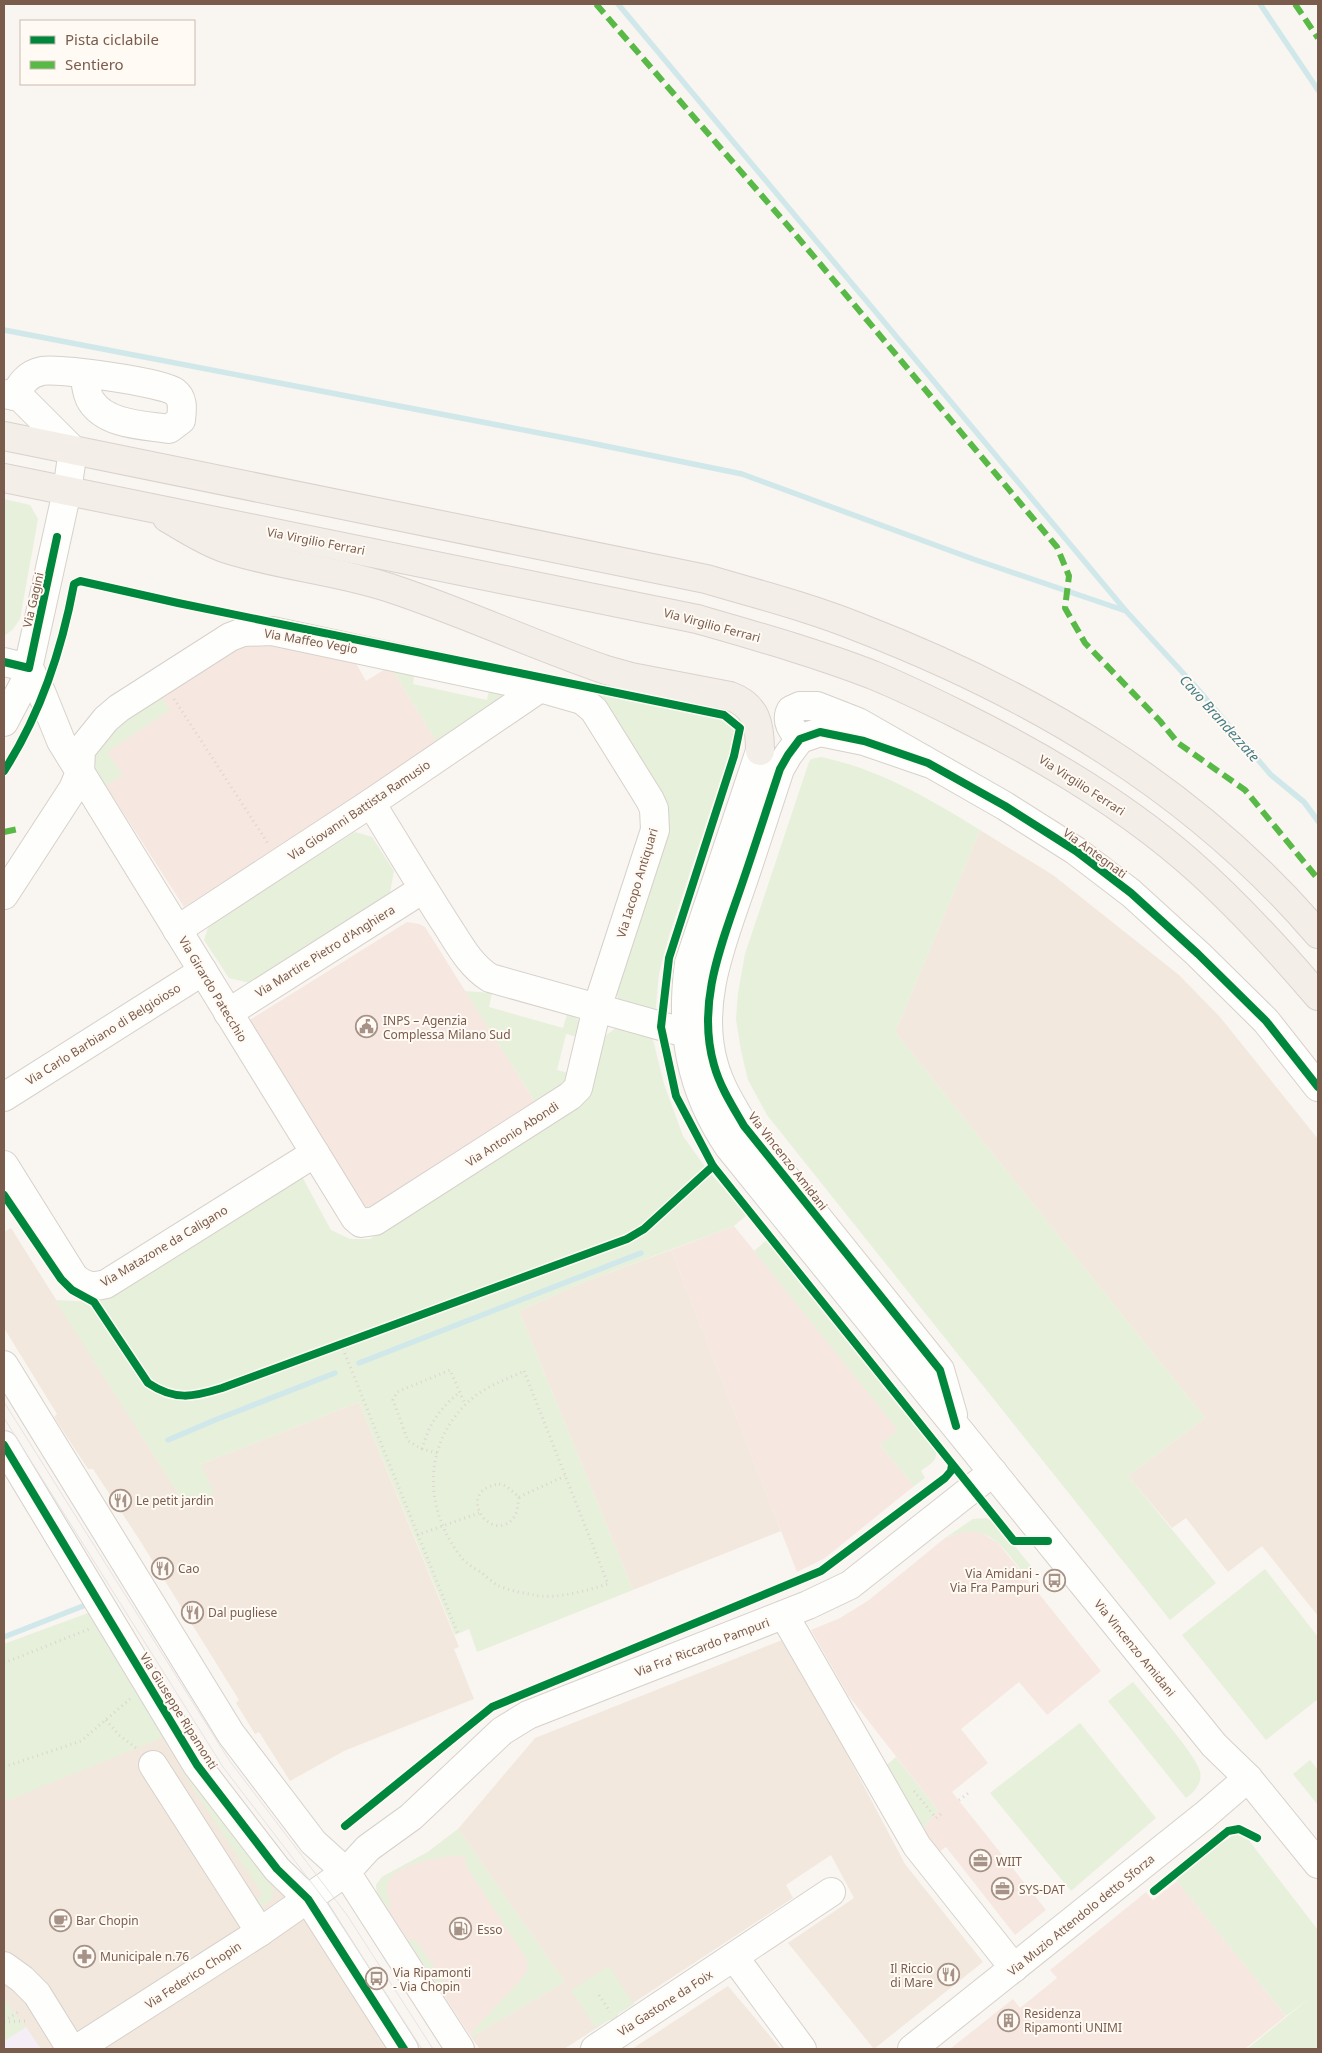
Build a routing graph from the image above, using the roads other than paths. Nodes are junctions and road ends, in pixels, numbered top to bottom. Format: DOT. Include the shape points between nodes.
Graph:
graph roads {
  1 [pos="84,374"];
  2 [pos="9,395"];
  3 [pos="4,436"];
  4 [pos="73,450"];
  5 [pos="4,478"];
  6 [pos="67,491"];
  7 [pos="149,507"];
  8 [pos="14,677"];
  9 [pos="540,688"];
  10 [pos="4,722"];
  11 [pos="800,738"];
  12 [pos="760,751"];
  13 [pos="80,772"];
  14 [pos="371,803"];
  15 [pos="423,889"];
  16 [pos="4,895"];
  17 [pos="177,930"];
  18 [pos="1318,934"];
  19 [pos="203,971"];
  20 [pos="1318,996"];
  21 [pos="597,1008"];
  22 [pos="228,1013"];
  23 [pos="686,1033"];
  24 [pos="1318,1087"];
  25 [pos="4,1097"];
  26 [pos="315,1153"];
  27 [pos="4,1165"];
  28 [pos="375,1222"];
  29 [pos="4,1365"];
  30 [pos="956,1426"];
  31 [pos="4,1445"];
  32 [pos="992,1472"];
  33 [pos="784,1615"];
  34 [pos="144,1757"];
  35 [pos="1248,1778"];
  36 [pos="1318,1864"];
  37 [pos="346,1872"];
  38 [pos="831,1892"];
  39 [pos="308,1899"];
  40 [pos="260,1932"];
  41 [pos="734,1958"];
  42 [pos="4,1966"];
  43 [pos="1014,1968"];
  44 [pos="70,2049"];
  45 [pos="78,2049"];
  46 [pos="404,2049"];
  47 [pos="460,2049"];
  48 [pos="595,2049"];
  49 [pos="802,2049"];
  50 [pos="912,2049"];
  1 -- 2 [label="street" via="42,371 24,379"];
  2 -- 4 [label="street" via="20,397"];
  3 -- 4 [label="main road"];
  4 -- 6 [label="street, Via Gagini"];
  4 -- 18 [label="main road" via="706,579 856,626 1004,692 1091,740 1154,782 1253,865"];
  5 -- 6 [label="main road, Via Virgilio Ferrari"];
  6 -- 7 [label="main road, Via Virgilio Ferrari"];
  6 -- 8 [label="street, Via Gagini"];
  7 -- 12 [label="main road" via="198,537 224,548 388,587 606,670 730,696 748,706 754,715 760,735"];
  7 -- 20 [label="main road, Via Virgilio Ferrari" via="697,619 874,676 1039,757 1095,791 1186,860 1234,903"];
  8 -- 10 [label="street, Via Gagini"];
  8 -- 13 [label="street, Via Girardo Patecchio" via="35,715 61,741"];
  9 -- 13 [label="street, Via Maffeo Vegio" via="272,631 243,632 230,637 119,708 95,730 81,750"];
  9 -- 14 [label="street, Via Giovanni Battista Ramusio"];
  9 -- 21 [label="street, Via Iacopo Antiquari" via="582,700 594,710 654,809 655,830"];
  11 -- 24 [label="street, Via Antegnati" via="820,732 864,741 928,764 1005,806 1076,851 1131,893 1198,954 1266,1021"];
  11 -- 30 [label="street, Via Vincenzo Amidani" via="780,769 715,963 708,1008 708,1034 714,1065 723,1089 744,1126 940,1370"];
  12 -- 23 [label="street, Via Vincenzo Amidani" via="692,950 685,995"];
  13 -- 16 [label="street" via="73,789"];
  13 -- 17 [label="street, Via Girardo Patecchio"];
  14 -- 15 [label="street"];
  14 -- 17 [label="street, Via Giovanni Battista Ramusio"];
  15 -- 21 [label="street" via="480,972 490,978"];
  15 -- 22 [label="street, Via Martire Pietro d'Anghiera"];
  17 -- 19 [label="street, Via Girardo Patecchio"];
  19 -- 22 [label="street, Via Girardo Patecchio"];
  19 -- 25 [label="street, Via Carlo Barbiano di Belgioioso"];
  21 -- 23 [label="street"];
  21 -- 28 [label="street, Via Antonio Abondi" via="579,1085 570,1096"];
  22 -- 26 [label="street, Via Girardo Patecchio"];
  23 -- 30 [label="street, Via Vincenzo Amidani" via="698,1087 728,1147"];
  26 -- 27 [label="street, Via Matazone da Caligano" via="106,1284 94,1287 74,1277"];
  26 -- 28 [label="street, Via Girardo Patecchio" via="355,1218 361,1223"];
  29 -- 37 [label="street" via="231,1734 313,1842"];
  30 -- 32 [label="street, Via Vincenzo Amidani"];
  31 -- 39 [label="street, Via Giuseppe Ripamonti" via="197,1764 277,1869"];
  32 -- 33 [label="street, Via Fra' Riccardo Pampuri" via="850,1585"];
  32 -- 35 [label="street, Via Vincenzo Amidani" via="1214,1745"];
  33 -- 37 [label="street, Via Fra' Riccardo Pampuri" via="528,1715 502,1731 411,1816 368,1848"];
  33 -- 43 [label="street" via="917,1846"];
  34 -- 40 [label="street"];
  35 -- 36 [label="street, Via Vincenzo Amidani"];
  35 -- 43 [label="street, Via Muzio Attendolo detto Sforza"];
  37 -- 39 [label="street"];
  37 -- 47 [label="street"];
  38 -- 41 [label="street, Via Gastone da Foix"];
  39 -- 40 [label="street, Via Federico Chopin"];
  39 -- 46 [label="street, Via Giuseppe Ripamonti"];
  40 -- 45 [label="street, Via Federico Chopin"];
  41 -- 48 [label="street, Via Gastone da Foix"];
  41 -- 49 [label="street"];
  42 -- 44 [label="street" via="37,1994"];
  43 -- 50 [label="street, Via Muzio Attendolo detto Sforza"];
}
